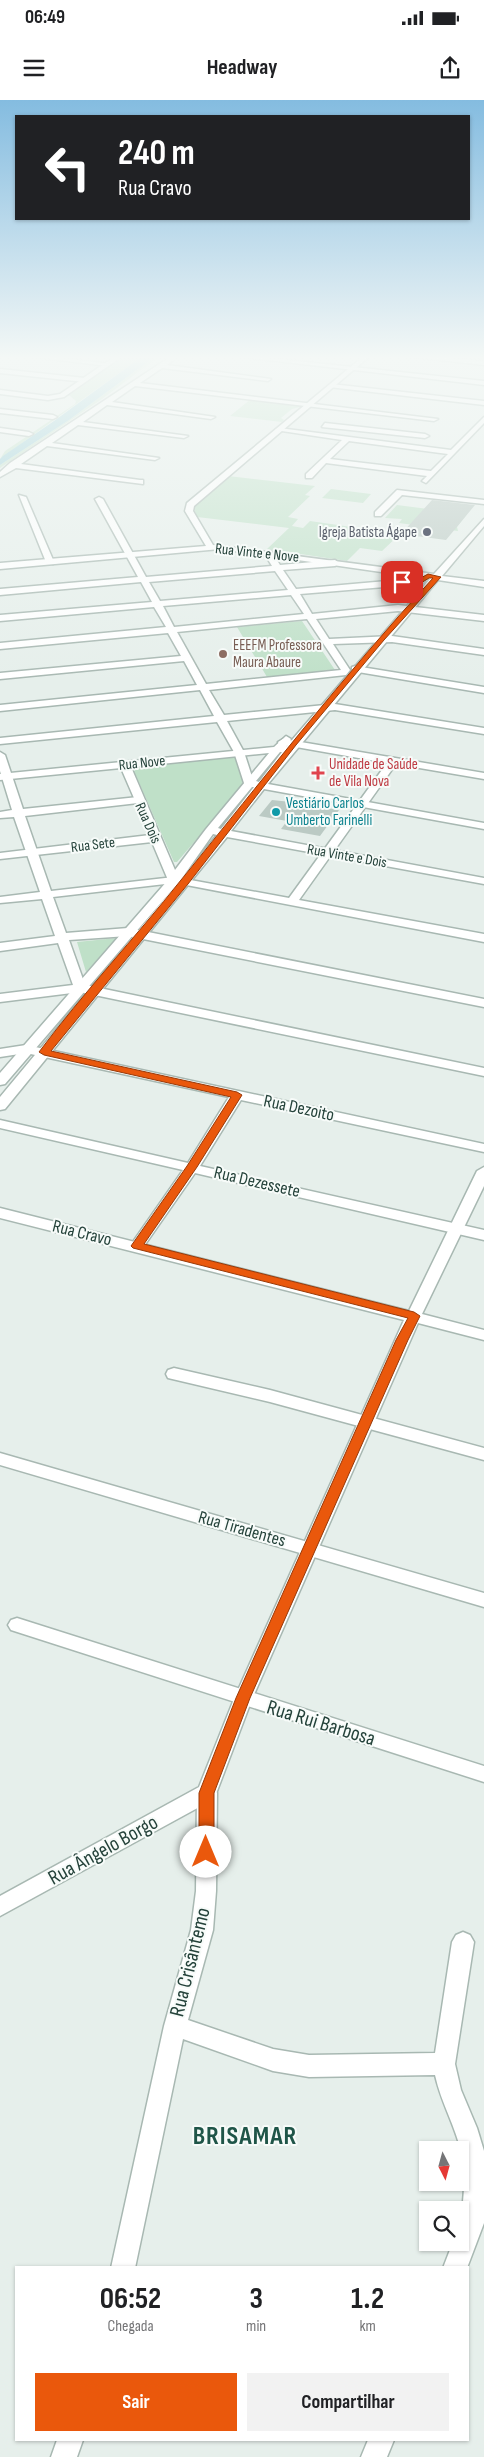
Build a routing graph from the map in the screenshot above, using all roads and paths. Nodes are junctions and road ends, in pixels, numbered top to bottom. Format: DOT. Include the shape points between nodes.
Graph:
graph roads {
  1 [pos="13,465"];
  2 [pos="238,465"];
  3 [pos="320,465"];
  4 [pos="357,465"];
  5 [pos="441,465"];
  6 [pos="0,474"];
  7 [pos="433,474"];
  8 [pos="309,476"];
  9 [pos="140,482"];
  10 [pos="415,493"];
  11 [pos="22,497"];
  12 [pos="99,499"];
  13 [pos="484,502"];
  14 [pos="484,508"];
  15 [pos="378,514"];
  16 [pos="481,524"];
  17 [pos="469,526"];
  18 [pos="460,537"];
  19 [pos="470,538"];
  20 [pos="210,548"];
  21 [pos="268,553"];
  22 [pos="131,554"];
  23 [pos="50,562"];
  24 [pos="335,563"];
  25 [pos="0,566"];
  26 [pos="276,567"];
  27 [pos="438,577"];
  28 [pos="424,578"];
  29 [pos="144,579"];
  30 [pos="484,584"];
  31 [pos="292,591"];
  32 [pos="0,592"];
  33 [pos="156,604"];
  34 [pos="398,608"];
  35 [pos="409,608"];
  36 [pos="309,617"];
  37 [pos="0,618"];
  38 [pos="484,618"];
  39 [pos="172,630"];
  40 [pos="377,639"];
  41 [pos="326,642"];
  42 [pos="0,646"];
  43 [pos="484,652"];
  44 [pos="188,658"];
  45 [pos="356,669"];
  46 [pos="344,671"];
  47 [pos="0,676"];
  48 [pos="203,687"];
  49 [pos="484,690"];
  50 [pos="0,708"];
  51 [pos="312,708"];
  52 [pos="325,708"];
  53 [pos="220,717"];
  54 [pos="484,731"];
  55 [pos="0,741"];
  56 [pos="286,746"];
  57 [pos="238,752"];
  58 [pos="0,755"];
  59 [pos="393,761"];
  60 [pos="125,765"];
  61 [pos="484,776"];
  62 [pos="3,777"];
  63 [pos="254,785"];
  64 [pos="138,800"];
  65 [pos="361,805"];
  66 [pos="18,814"];
  67 [pos="0,815"];
  68 [pos="484,826"];
  69 [pos="216,832"];
  70 [pos="155,838"];
  71 [pos="31,852"];
  72 [pos="327,852"];
  73 [pos="0,856"];
  74 [pos="484,880"];
  75 [pos="179,881"];
  76 [pos="46,894"];
  77 [pos="0,900"];
  78 [pos="291,903"];
  79 [pos="134,933"];
  80 [pos="61,938"];
  81 [pos="484,938"];
  82 [pos="0,947"];
  83 [pos="80,988"];
  84 [pos="95,990"];
  85 [pos="0,998"];
  86 [pos="484,1003"];
  87 [pos="26,1049"];
  88 [pos="44,1052"];
  89 [pos="0,1053"];
  90 [pos="484,1072"];
  91 [pos="0,1081"];
  92 [pos="237,1095"];
  93 [pos="0,1106"];
  94 [pos="0,1124"];
  95 [pos="484,1148"];
  96 [pos="192,1167"];
  97 [pos="484,1171"];
  98 [pos="0,1213"];
  99 [pos="456,1228"];
  100 [pos="484,1235"];
  101 [pos="137,1246"];
  102 [pos="414,1316"];
  103 [pos="484,1335"];
  104 [pos="174,1374"];
  105 [pos="368,1421"];
  106 [pos="484,1454"];
  107 [pos="0,1459"];
  108 [pos="309,1549"];
  109 [pos="484,1600"];
  110 [pos="17,1625"];
  111 [pos="243,1698"];
  112 [pos="484,1774"];
  113 [pos="206,1793"];
  114 [pos="0,1907"];
  115 [pos="463,1942"];
  116 [pos="175,2026"];
  117 [pos="444,2064"];
  118 [pos="123,2266"];
  119 [pos="456,2266"];
  120 [pos="70,2441"];
  121 [pos="381,2441"];
  122 [pos="64,2457"];
  123 [pos="374,2457"];
  1 -- 6 [label="street"];
  1 -- 9 [label="street"];
  2 -- 20 [label="street" via="189,507"];
  3 -- 8 [label="street"];
  4 -- 7 [label="street"];
  5 -- 7 [label="street"];
  7 -- 10 [label="street"];
  10 -- 13 [label="street"];
  10 -- 15 [label="street" via="398,494"];
  11 -- 23 [label="street"];
  12 -- 22 [label="street"];
  14 -- 17 [label="street"];
  16 -- 17 [label="street"];
  16 -- 19 [label="street"];
  17 -- 18 [label="street"];
  18 -- 19 [label="street"];
  18 -- 28 [label="street"];
  19 -- 27 [label="street"];
  20 -- 21 [label="street, Rua Vinte e Nove"];
  20 -- 22 [label="street, Rua Vinte e Nove"];
  21 -- 24 [label="street, Rua Vinte e Nove"];
  21 -- 26 [label="street"];
  22 -- 23 [label="street, Rua Vinte e Nove"];
  22 -- 29 [label="street"];
  23 -- 25 [label="street, Rua Vinte e Nove"];
  24 -- 26 [label="street"];
  24 -- 28 [label="street, Rua Vinte e Nove"];
  26 -- 29 [label="street"];
  26 -- 31 [label="street"];
  27 -- 28 [label="street, Rua Vinte e Nove"];
  27 -- 30 [label="street, Rua Vinte e Nove"];
  27 -- 35 [label="street"];
  28 -- 31 [label="street"];
  28 -- 34 [label="street"];
  29 -- 32 [label="street"];
  29 -- 33 [label="street"];
  31 -- 33 [label="street"];
  31 -- 36 [label="street"];
  33 -- 37 [label="street"];
  33 -- 39 [label="street"];
  34 -- 35 [label="street"];
  34 -- 36 [label="street"];
  34 -- 40 [label="street"];
  35 -- 38 [label="street"];
  35 -- 40 [label="street"];
  36 -- 39 [label="street"];
  36 -- 41 [label="street"];
  39 -- 42 [label="street"];
  39 -- 44 [label="street"];
  40 -- 41 [label="street"];
  40 -- 43 [label="street"];
  40 -- 45 [label="street"];
  40 -- 46 [label="street"];
  41 -- 46 [label="street"];
  44 -- 47 [label="street"];
  44 -- 48 [label="street"];
  45 -- 49 [label="street"];
  45 -- 52 [label="street"];
  46 -- 48 [label="street"];
  46 -- 51 [label="street"];
  48 -- 50 [label="street"];
  48 -- 53 [label="street"];
  51 -- 52 [label="street"];
  51 -- 53 [label="street"];
  51 -- 56 [label="street"];
  52 -- 54 [label="street" via="345,708"];
  52 -- 56 [label="street"];
  53 -- 55 [label="street"];
  53 -- 57 [label="street"];
  56 -- 57 [label="street, Rua Nove"];
  56 -- 59 [label="street, Rua Nove"];
  56 -- 63 [label="street"];
  57 -- 60 [label="street, Rua Nove"];
  57 -- 63 [label="street"];
  58 -- 62 [label="street"];
  59 -- 61 [label="street, Rua Nove"];
  59 -- 65 [label="street"];
  60 -- 62 [label="street, Rua Nove"];
  60 -- 64 [label="street, Rua Dois"];
  62 -- 66 [label="street"];
  63 -- 65 [label="street"];
  63 -- 69 [label="street"];
  64 -- 66 [label="street"];
  64 -- 70 [label="street, Rua Dois"];
  65 -- 68 [label="street"];
  65 -- 72 [label="street"];
  66 -- 67 [label="street"];
  66 -- 71 [label="street"];
  69 -- 72 [label="street, Rua Vinte e Dois"];
  69 -- 75 [label="street"];
  70 -- 71 [label="street, Rua Sete"];
  70 -- 75 [label="street, Rua Dois"];
  71 -- 73 [label="street, Rua Sete"];
  71 -- 76 [label="street"];
  72 -- 74 [label="street, Rua Vinte e Dois"];
  72 -- 78 [label="street"];
  75 -- 76 [label="street"];
  75 -- 78 [label="street"];
  75 -- 79 [label="street"];
  76 -- 77 [label="street"];
  76 -- 80 [label="street"];
  78 -- 81 [label="street"];
  79 -- 80 [label="street"];
  79 -- 83 [label="street"];
  79 -- 84 [label="street"];
  79 -- 86 [label="street"];
  80 -- 82 [label="street"];
  80 -- 83 [label="street"];
  83 -- 84 [label="street"];
  83 -- 85 [label="street"];
  83 -- 87 [label="street"];
  84 -- 88 [label="street"];
  84 -- 90 [label="street"];
  87 -- 88 [label="street, Rua Dezoito"];
  87 -- 89 [label="street, Rua Dezoito"];
  87 -- 91 [label="street"];
  88 -- 92 [label="street, Rua Dezoito"];
  88 -- 93 [label="street"];
  92 -- 95 [label="street, Rua Dezoito"];
  92 -- 96 [label="street"];
  94 -- 96 [label="street, Rua Dezessete"];
  96 -- 99 [label="street, Rua Dezessete"];
  96 -- 101 [label="street"];
  97 -- 99 [label="street, Rua Crisântemo"];
  98 -- 101 [label="street, Rua Cravo"];
  99 -- 100 [label="street, Rua Dezessete"];
  99 -- 102 [label="street, Rua Crisântemo"];
  101 -- 102 [label="street, Rua Cravo"];
  102 -- 103 [label="street, Rua Cravo"];
  102 -- 105 [label="street, Rua Crisântemo"];
  104 -- 105 [label="street"];
  105 -- 106 [label="street"];
  105 -- 108 [label="street, Rua Crisântemo"];
  107 -- 108 [label="street, Rua Tiradentes"];
  108 -- 109 [label="street, Rua Tiradentes"];
  108 -- 111 [label="street, Rua Crisântemo"];
  110 -- 111 [label="street, Rua Rui Barbosa"];
  111 -- 112 [label="street, Rua Rui Barbosa"];
  111 -- 113 [label="street, Rua Crisântemo"];
  113 -- 114 [label="street, Rua Ângelo Borgo"];
  113 -- 116 [label="street, Rua Crisântemo" via="206,1890 202,1930"];
  115 -- 117 [label="street"];
  116 -- 117 [label="street" via="273,2060 309,2066"];
  116 -- 118 [label="street, Rua Crisântemo"];
  117 -- 119 [label="street" via="450,2091 474,2157 473,2222"];
  120 -- 122 [label="street"];
  121 -- 123 [label="street"];
}
